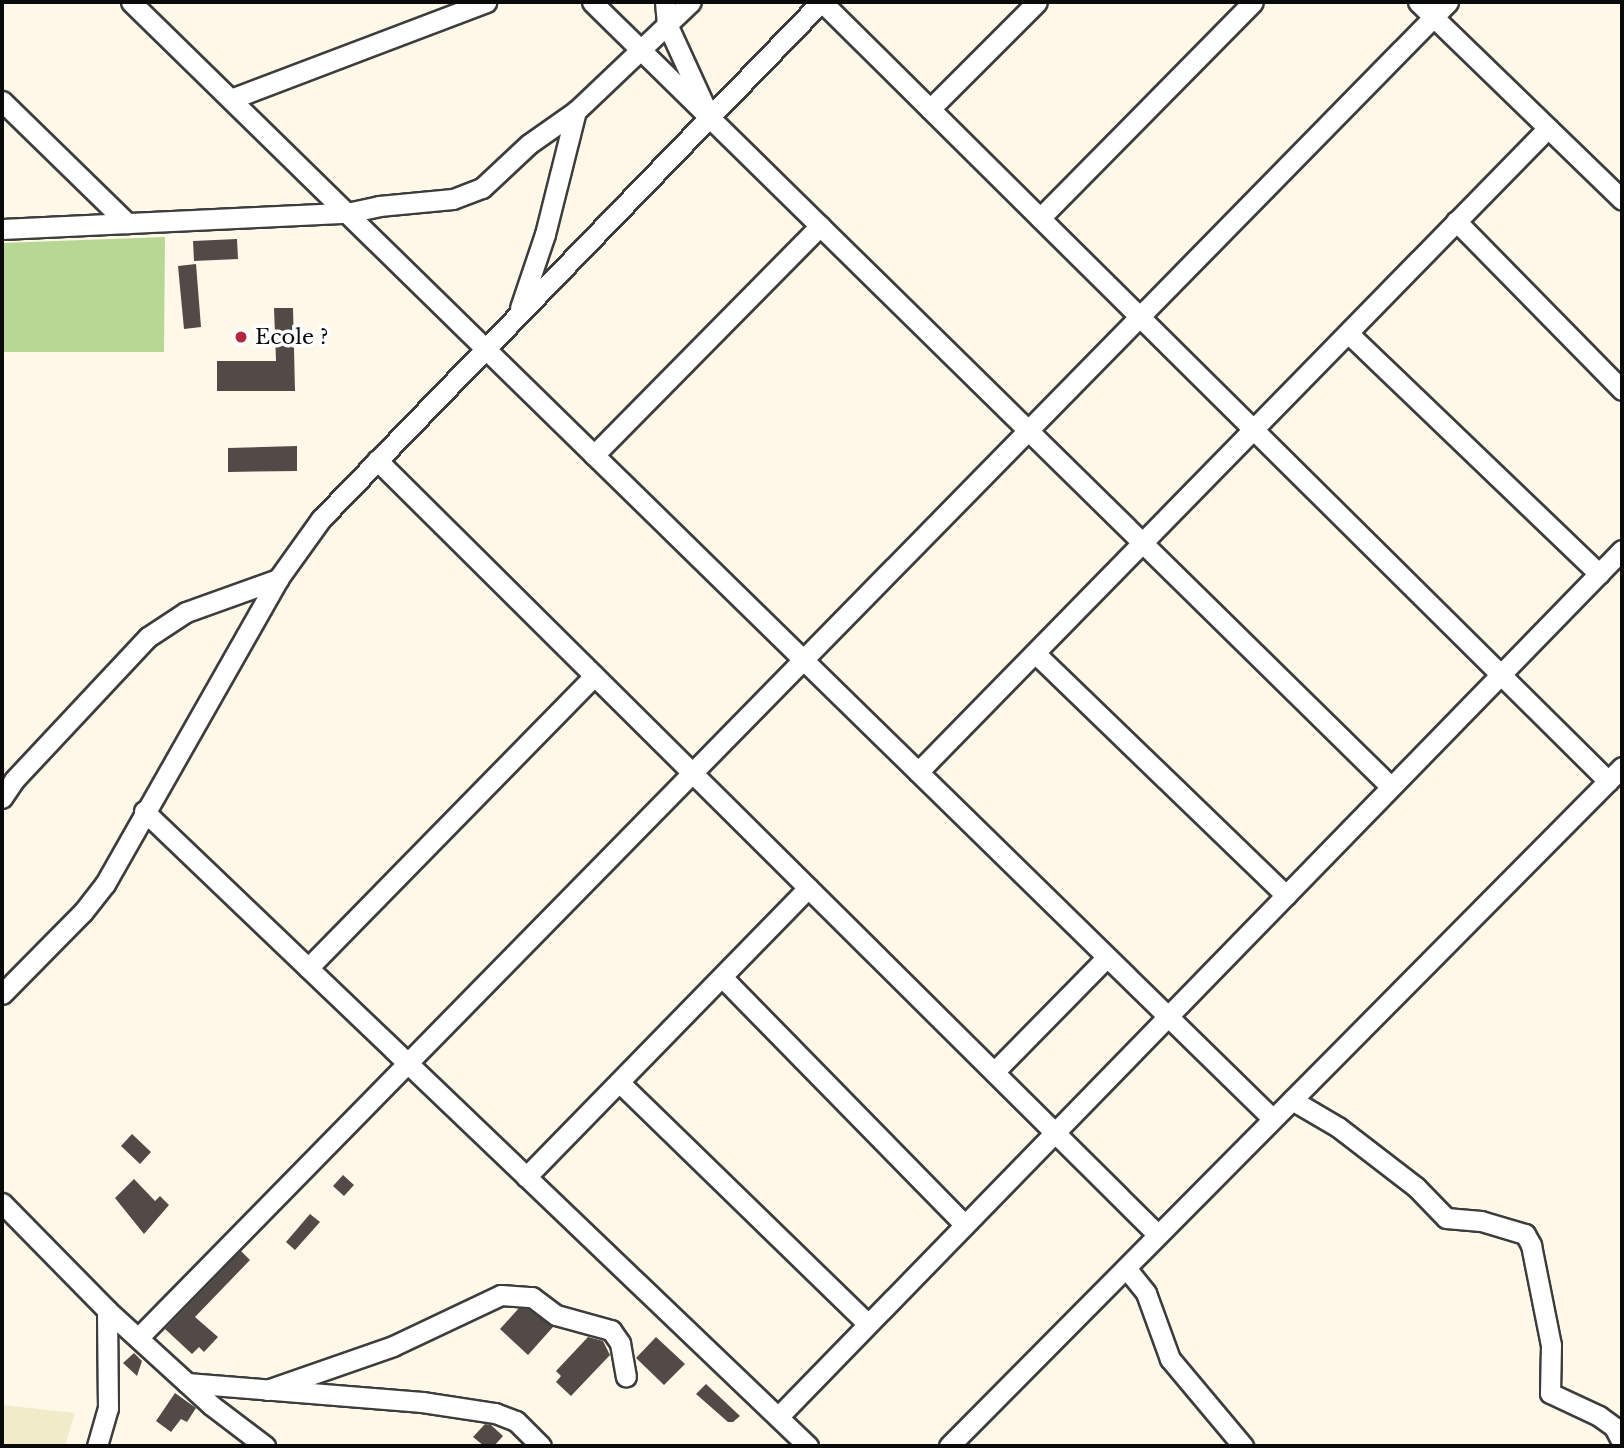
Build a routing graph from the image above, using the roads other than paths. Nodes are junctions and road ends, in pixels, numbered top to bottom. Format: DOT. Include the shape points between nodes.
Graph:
graph roads {
  1 [pos="131,2"];
  2 [pos="486,2"];
  3 [pos="592,2"];
  4 [pos="665,2"];
  5 [pos="691,2"];
  6 [pos="821,2"];
  7 [pos="837,2"];
  8 [pos="1037,2"];
  9 [pos="1253,2"];
  10 [pos="1418,2"];
  11 [pos="1448,2"];
  12 [pos="1434,17"];
  13 [pos="843,23"];
  14 [pos="667,24"];
  15 [pos="640,49"];
  16 [pos="231,99"];
  17 [pos="2,101"];
  18 [pos="930,109"];
  19 [pos="576,110"];
  20 [pos="709,117"];
  21 [pos="1548,128"];
  22 [pos="1622,200"];
  23 [pos="347,213"];
  24 [pos="1040,218"];
  25 [pos="1456,221"];
  26 [pos="127,223"];
  27 [pos="820,226"];
  28 [pos="2,229"];
  29 [pos="517,314"];
  30 [pos="1140,317"];
  31 [pos="1348,332"];
  32 [pos="485,348"];
  33 [pos="1622,390"];
  34 [pos="1254,429"];
  35 [pos="1029,431"];
  36 [pos="594,455"];
  37 [pos="377,460"];
  38 [pos="1143,543"];
  39 [pos="1622,550"];
  40 [pos="1599,574"];
  41 [pos="278,579"];
  42 [pos="1035,653"];
  43 [pos="804,661"];
  44 [pos="1501,675"];
  45 [pos="594,676"];
  46 [pos="918,772"];
  47 [pos="693,774"];
  48 [pos="1615,774"];
  49 [pos="1391,787"];
  50 [pos="2,798"];
  51 [pos="144,811"];
  52 [pos="808,888"];
  53 [pos="1286,895"];
  54 [pos="1107,957"];
  55 [pos="308,968"];
  56 [pos="722,976"];
  57 [pos="2,994"];
  58 [pos="1168,1017"];
  59 [pos="409,1065"];
  60 [pos="994,1072"];
  61 [pos="619,1082"];
  62 [pos="1292,1100"];
  63 [pos="1273,1119"];
  64 [pos="1055,1133"];
  65 [pos="526,1177"];
  66 [pos="2,1203"];
  67 [pos="965,1225"];
  68 [pos="1158,1235"];
  69 [pos="1126,1268"];
  70 [pos="107,1310"];
  71 [pos="868,1324"];
  72 [pos="138,1338"];
  73 [pos="626,1376"];
  74 [pos="187,1383"];
  75 [pos="267,1390"];
  76 [pos="778,1417"];
  77 [pos="1622,1442"];
  78 [pos="97,1446"];
  79 [pos="265,1446"];
  80 [pos="541,1446"];
  81 [pos="808,1446"];
  82 [pos="949,1446"];
  83 [pos="1243,1446"];
  1 -- 16 [label="street"];
  2 -- 16 [label="street"];
  3 -- 15 [label="street"];
  4 -- 14 [label="street"];
  5 -- 14 [label="street"];
  6 -- 13 [label="street"];
  6 -- 20 [label="street"];
  7 -- 13 [label="street"];
  8 -- 18 [label="street"];
  9 -- 24 [label="street"];
  10 -- 12 [label="street"];
  11 -- 12 [label="street"];
  12 -- 21 [label="street"];
  12 -- 30 [label="street"];
  13 -- 18 [label="street"];
  14 -- 15 [label="street"];
  14 -- 20 [label="street"];
  15 -- 19 [label="street"];
  15 -- 20 [label="street"];
  16 -- 23 [label="street"];
  17 -- 26 [label="street"];
  18 -- 24 [label="street"];
  19 -- 23 [label="street" via="529,144 482,188 453,199"];
  19 -- 29 [label="street" via="545,234"];
  20 -- 27 [label="street"];
  20 -- 29 [label="street"];
  21 -- 22 [label="street"];
  21 -- 25 [label="street"];
  23 -- 26 [label="street"];
  23 -- 32 [label="street"];
  24 -- 30 [label="street"];
  25 -- 31 [label="street"];
  25 -- 33 [label="street"];
  26 -- 28 [label="street"];
  27 -- 35 [label="street"];
  27 -- 36 [label="street"];
  29 -- 32 [label="street"];
  30 -- 34 [label="street"];
  30 -- 35 [label="street"];
  31 -- 34 [label="street"];
  31 -- 40 [label="street"];
  32 -- 36 [label="street"];
  32 -- 37 [label="street"];
  34 -- 38 [label="street"];
  34 -- 44 [label="street"];
  35 -- 38 [label="street"];
  35 -- 43 [label="street"];
  36 -- 43 [label="street"];
  37 -- 41 [label="street" via="321,519"];
  37 -- 45 [label="street"];
  38 -- 42 [label="street"];
  38 -- 49 [label="street"];
  39 -- 40 [label="street"];
  40 -- 44 [label="street"];
  41 -- 50 [label="street" via="186,612 148,637"];
  41 -- 51 [label="street"];
  42 -- 46 [label="street"];
  42 -- 53 [label="street"];
  43 -- 46 [label="street"];
  43 -- 47 [label="street"];
  44 -- 48 [label="street"];
  44 -- 49 [label="street"];
  45 -- 47 [label="street"];
  45 -- 55 [label="street"];
  46 -- 54 [label="street"];
  47 -- 52 [label="street"];
  47 -- 59 [label="street"];
  48 -- 62 [label="street"];
  49 -- 53 [label="street"];
  51 -- 55 [label="street"];
  51 -- 57 [label="street" via="105,884"];
  52 -- 56 [label="street"];
  52 -- 60 [label="street"];
  53 -- 58 [label="street"];
  54 -- 58 [label="street"];
  54 -- 60 [label="street"];
  55 -- 59 [label="street"];
  56 -- 61 [label="street"];
  56 -- 67 [label="street"];
  58 -- 63 [label="street"];
  58 -- 64 [label="street"];
  59 -- 65 [label="street"];
  59 -- 72 [label="street"];
  60 -- 64 [label="street"];
  61 -- 65 [label="street"];
  61 -- 71 [label="street"];
  62 -- 63 [label="street"];
  62 -- 77 [label="street" via="1338,1127 1416,1187 1446,1218 1481,1221 1525,1234 1551,1345 1550,1393 1599,1416 1614,1427"];
  63 -- 68 [label="street"];
  64 -- 67 [label="street"];
  64 -- 68 [label="street"];
  65 -- 76 [label="street"];
  66 -- 70 [label="street"];
  67 -- 71 [label="street"];
  68 -- 69 [label="street"];
  69 -- 82 [label="street"];
  69 -- 83 [label="street" via="1146,1293 1170,1359"];
  70 -- 72 [label="street"];
  70 -- 78 [label="street" via="108,1408"];
  71 -- 76 [label="street"];
  72 -- 74 [label="street"];
  73 -- 75 [label="street" via="620,1343 611,1330 556,1315 533,1297 501,1295 393,1346"];
  74 -- 75 [label="street"];
  74 -- 79 [label="street"];
  75 -- 80 [label="street" via="422,1402 495,1413 516,1421"];
  76 -- 81 [label="street"];
}
